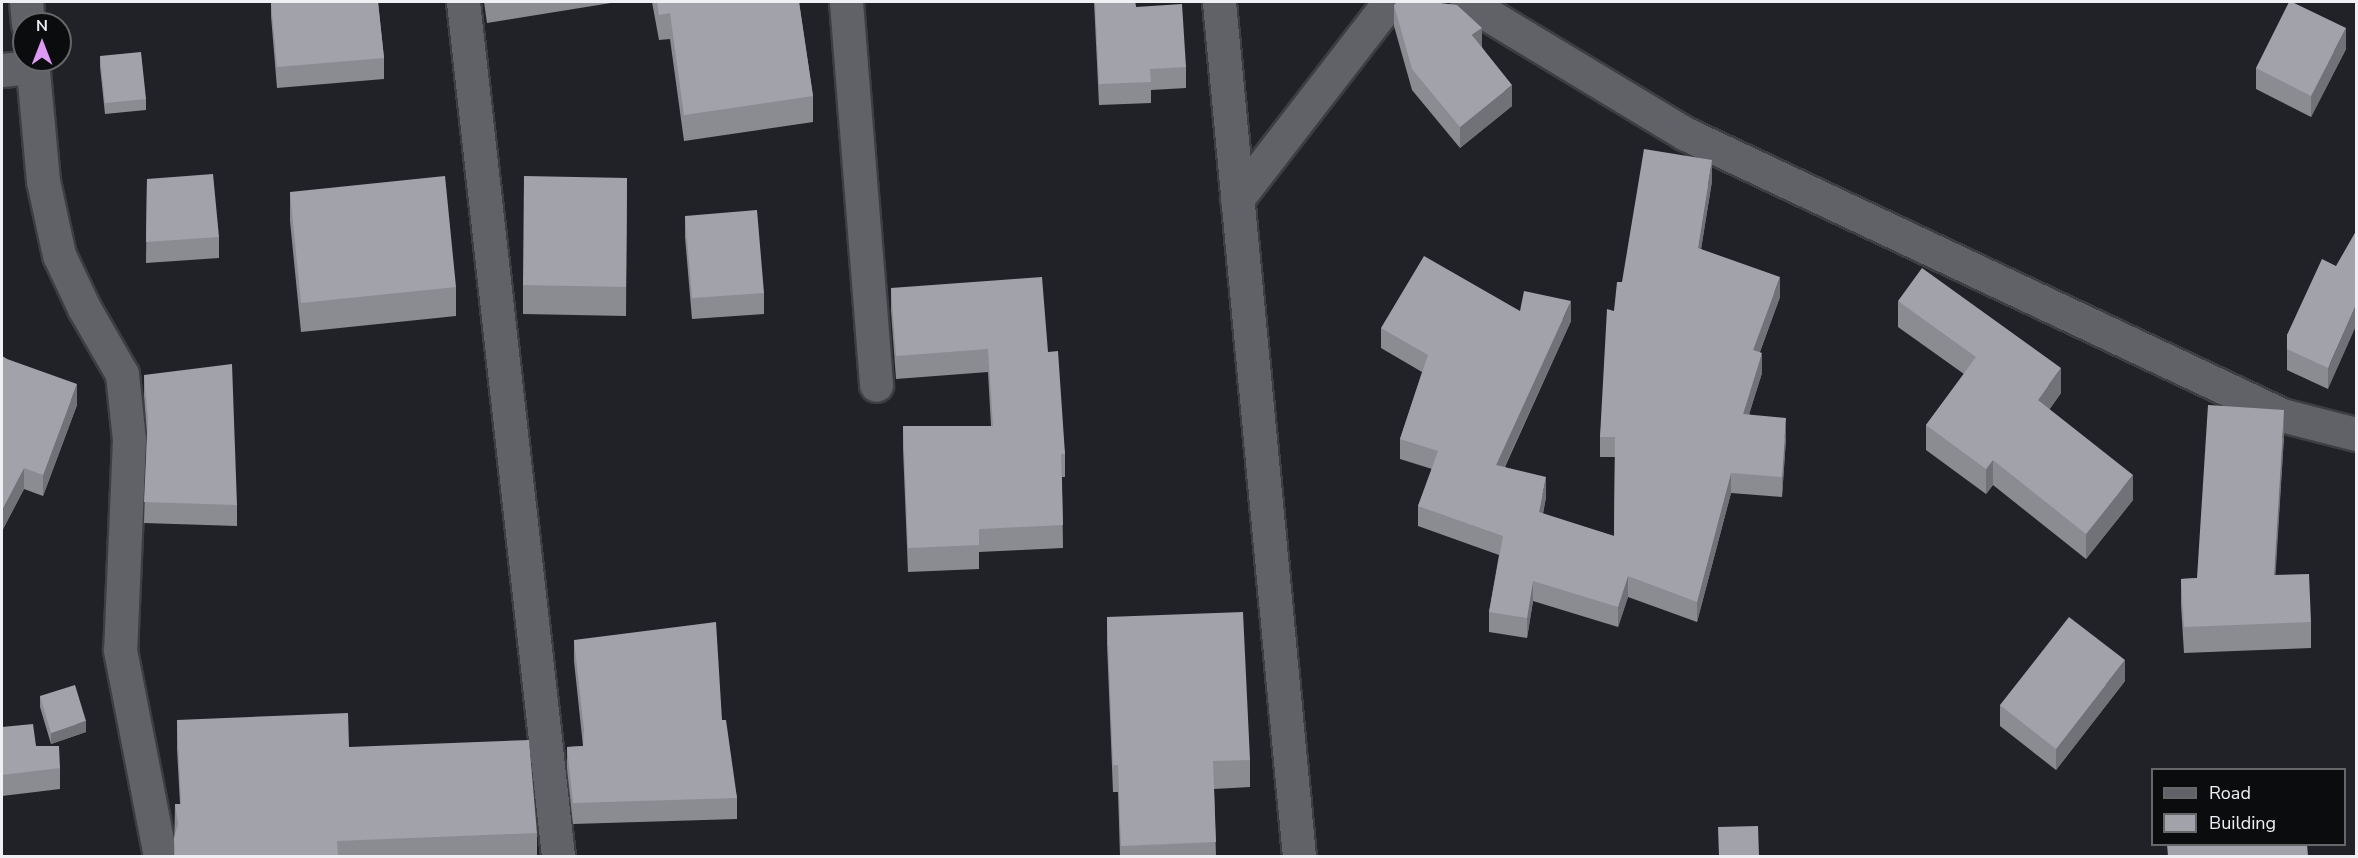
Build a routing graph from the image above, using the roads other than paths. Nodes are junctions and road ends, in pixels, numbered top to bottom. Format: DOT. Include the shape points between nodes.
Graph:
graph roads {
  1 [pos="463,2"];
  2 [pos="846,2"];
  3 [pos="1219,2"];
  4 [pos="1389,2"];
  5 [pos="1467,2"];
  6 [pos="23,72"];
  7 [pos="1237,200"];
  8 [pos="876,385"];
  9 [pos="2356,434"];
  10 [pos="160,856"];
  11 [pos="558,856"];
  12 [pos="1299,856"];
  1 -- 11 [label="street"];
  2 -- 8 [label="street"];
  3 -- 7 [label="street"];
  4 -- 7 [label="street"];
  5 -- 9 [label="street" via="1686,134 2282,415"];
  6 -- 10 [label="street" via="59,255 122,374 129,439 120,650"];
  7 -- 12 [label="street"];
}
